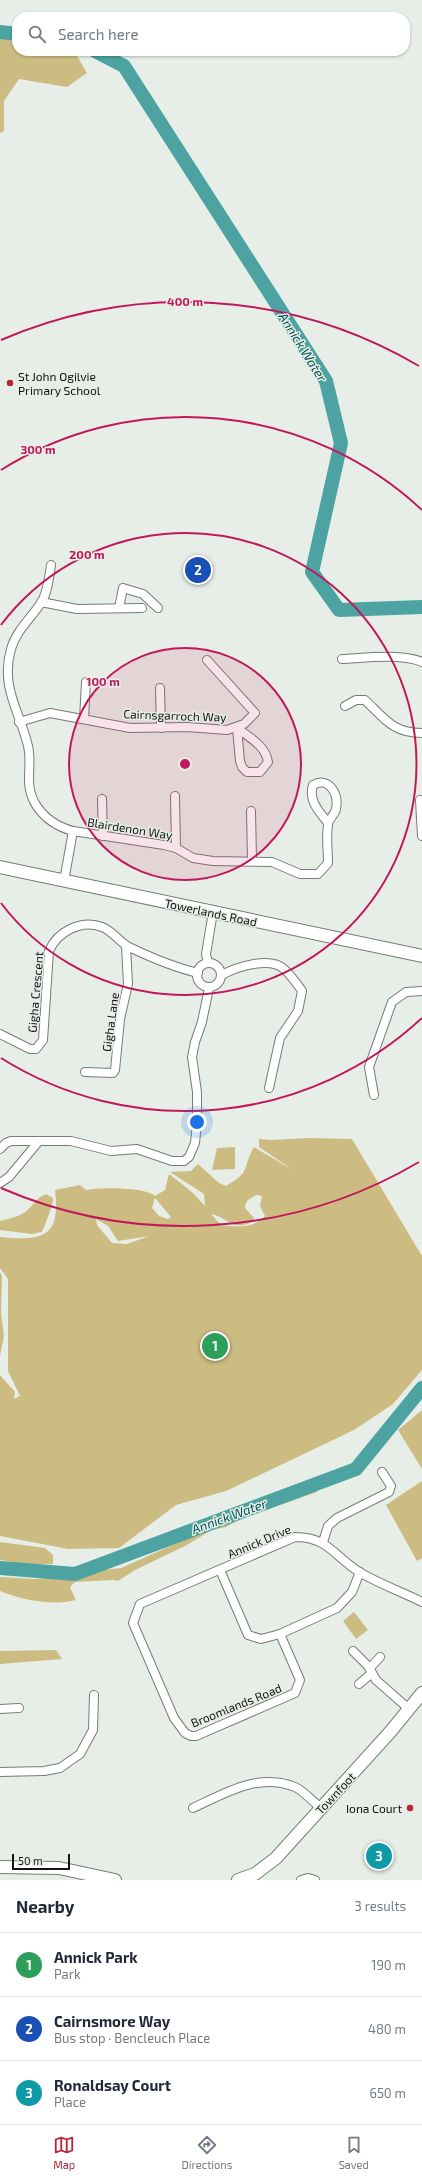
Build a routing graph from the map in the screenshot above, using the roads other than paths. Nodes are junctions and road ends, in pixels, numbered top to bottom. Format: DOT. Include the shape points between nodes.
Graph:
graph roads {
  1 [pos="51,565"];
  2 [pos="41,602"];
  3 [pos="119,608"];
  4 [pos="142,608"];
  5 [pos="158,608"];
  6 [pos="342,659"];
  7 [pos="207,660"];
  8 [pos="422,662"];
  9 [pos="86,682"];
  10 [pos="160,688"];
  11 [pos="345,706"];
  12 [pos="84,719"];
  13 [pos="19,722"];
  14 [pos="161,728"];
  15 [pos="237,728"];
  16 [pos="422,733"];
  17 [pos="175,796"];
  18 [pos="102,799"];
  19 [pos="420,800"];
  20 [pos="251,811"];
  21 [pos="328,823"];
  22 [pos="73,831"];
  23 [pos="104,836"];
  24 [pos="422,836"];
  25 [pos="176,848"];
  26 [pos="252,860"];
  27 [pos="0,867"];
  28 [pos="64,881"];
  29 [pos="213,912"];
  30 [pos="126,946"];
  31 [pos="422,956"];
  32 [pos="208,963"];
  33 [pos="198,973"];
  34 [pos="222,975"];
  35 [pos="209,988"];
  36 [pos="422,991"];
  37 [pos="0,1034"];
  38 [pos="85,1072"];
  39 [pos="269,1088"];
  40 [pos="374,1095"];
  41 [pos="38,1141"];
  42 [pos="0,1149"];
  43 [pos="0,1183"];
  44 [pos="382,1472"];
  45 [pos="323,1542"];
  46 [pos="220,1570"];
  47 [pos="360,1572"];
  48 [pos="422,1602"];
  49 [pos="133,1623"];
  50 [pos="280,1634"];
  51 [pos="353,1651"];
  52 [pos="380,1657"];
  53 [pos="371,1670"];
  54 [pos="359,1684"];
  55 [pos="422,1693"];
  56 [pos="94,1695"];
  57 [pos="0,1708"];
  58 [pos="18,1708"];
  59 [pos="409,1709"];
  60 [pos="0,1772"];
  61 [pos="192,1808"];
  62 [pos="321,1808"];
  63 [pos="0,1867"];
  64 [pos="115,1880"];
  65 [pos="238,1880"];
  66 [pos="301,1880"];
  67 [pos="315,1880"];
  1 -- 2 [label="street" via="46,593"];
  2 -- 3 [label="street" via="77,609"];
  2 -- 13 [label="street" via="15,638 7,670 9,690"];
  3 -- 4 [label="street"];
  3 -- 5 [label="street" via="123,588 143,594"];
  6 -- 8 [label="street" via="415,658"];
  7 -- 15 [label="street, Cairnsgarroch Way" via="255,713"];
  9 -- 12 [label="street"];
  10 -- 14 [label="street"];
  11 -- 16 [label="street" via="356,700 365,700 396,729 407,733"];
  12 -- 13 [label="street, Cairnsgarroch Way" via="50,713"];
  12 -- 14 [label="street, Cairnsgarroch Way" via="130,728"];
  13 -- 22 [label="street" via="28,746 28,777 33,799 46,817 59,826"];
  14 -- 15 [label="street, Cairnsgarroch Way"];
  15 -- 15 [label="street" via="256,742 265,753 268,762 260,772 247,772 242,767"];
  17 -- 25 [label="street"];
  18 -- 23 [label="street"];
  19 -- 24 [label="street"];
  20 -- 26 [label="street"];
  21 -- 21 [label="street, Blairdenon Way" via="312,801 310,793 313,785 319,782 325,782 330,786 337,802 336,810"];
  21 -- 26 [label="street, Blairdenon Way" via="328,863 318,874 300,874 272,862"];
  22 -- 23 [label="street, Blairdenon Way"];
  22 -- 28 [label="street, Blairdenon Way"];
  23 -- 25 [label="street, Blairdenon Way"];
  25 -- 26 [label="street, Blairdenon Way" via="193,858 213,861"];
  27 -- 28 [label="street, Towerlands Road"];
  28 -- 29 [label="street, Towerlands Road"];
  29 -- 31 [label="street, Towerlands Road"];
  29 -- 32 [label="street" via="206,954"];
  30 -- 33 [label="street, Gigha Crescent" via="166,964"];
  30 -- 37 [label="street, Gigha Crescent" via="102,927 86,925 69,930 55,940 49,952 43,1040 36,1049 25,1048"];
  30 -- 38 [label="street, Gigha Lane" via="128,984 120,1019 115,1070 108,1074"];
  32 -- 33 [label="street" via="201,967"];
  32 -- 34 [label="street" via="217,966"];
  33 -- 35 [label="street" via="200,983"];
  34 -- 35 [label="street" via="218,984"];
  34 -- 39 [label="street" via="234,968 261,963 276,965 284,968 302,991 298,1010 280,1038"];
  35 -- 41 [label="street" via="192,1057 197,1092 197,1123 195,1143 189,1157 184,1161 172,1161 137,1149 111,1151 76,1142"];
  36 -- 40 [label="street" via="406,992 392,1002 369,1067"];
  41 -- 42 [label="street" via="11,1141"];
  41 -- 43 [label="street" via="9,1177"];
  44 -- 45 [label="street" via="391,1486 389,1492 338,1518 328,1526"];
  45 -- 46 [label="street, Annick Drive" via="309,1537 295,1537"];
  45 -- 47 [label="street, Annick Drive"];
  46 -- 49 [label="street, Annick Drive" via="140,1604"];
  46 -- 50 [label="street" via="248,1635 261,1639"];
  47 -- 48 [label="street, Annick Drive"];
  47 -- 50 [label="street" via="352,1592 337,1608"];
  49 -- 50 [label="street, Broomlands Road" via="174,1718 185,1733 191,1736 295,1693 300,1680"];
  51 -- 53 [label="street"];
  52 -- 53 [label="street"];
  53 -- 54 [label="street"];
  53 -- 59 [label="street" via="376,1680"];
  55 -- 59 [label="street, Townfoot"];
  56 -- 60 [label="street" via="93,1730 80,1754 60,1768"];
  57 -- 58 [label="street"];
  59 -- 62 [label="street, Townfoot"];
  61 -- 62 [label="street" via="246,1784 275,1781 296,1787"];
  62 -- 65 [label="street, Townfoot" via="276,1858 255,1874"];
  63 -- 64 [label="street" via="59,1868"];
  66 -- 67 [label="street"];
}
